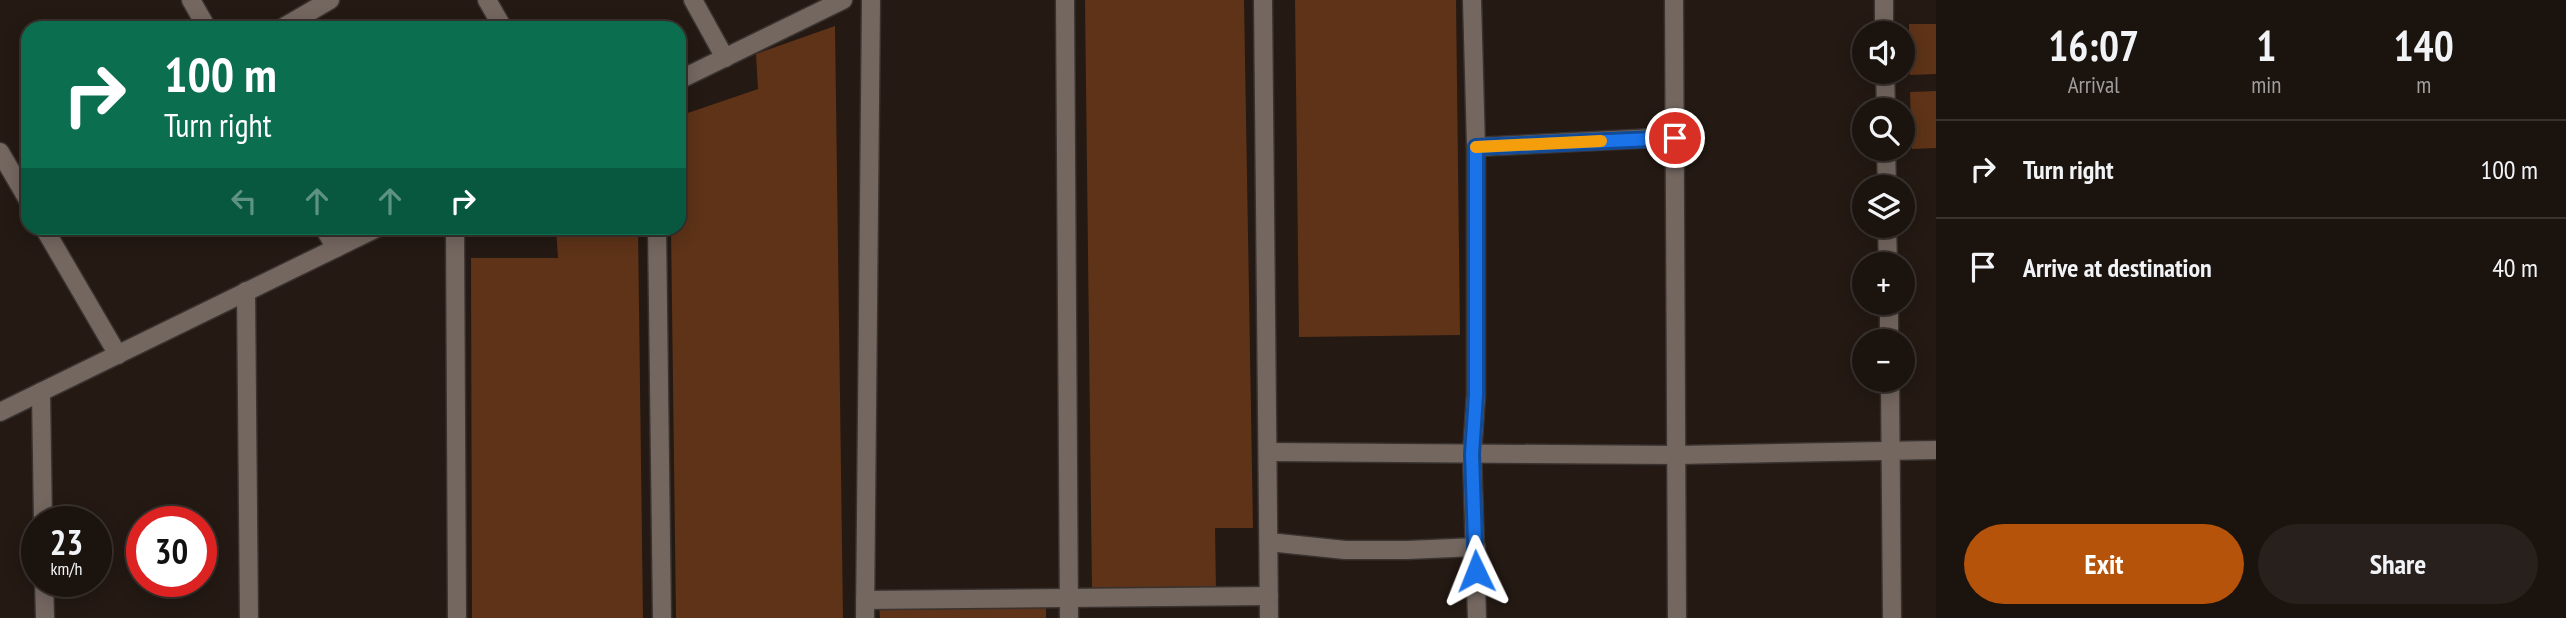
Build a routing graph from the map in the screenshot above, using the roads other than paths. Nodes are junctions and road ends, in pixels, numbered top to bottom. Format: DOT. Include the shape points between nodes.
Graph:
graph roads {
  1 [pos="191,0"];
  2 [pos="330,0"];
  3 [pos="487,0"];
  4 [pos="694,0"];
  5 [pos="843,0"];
  6 [pos="871,0"];
  7 [pos="1065,0"];
  8 [pos="1263,0"];
  9 [pos="1472,0"];
  10 [pos="1674,0"];
  11 [pos="1884,0"];
  12 [pos="204,21"];
  13 [pos="294,21"];
  14 [pos="499,21"];
  15 [pos="1884,21"];
  16 [pos="725,58"];
  17 [pos="686,77"];
  18 [pos="1675,138"];
  19 [pos="1476,147"];
  20 [pos="0,152"];
  21 [pos="21,188"];
  22 [pos="48,235"];
  23 [pos="328,235"];
  24 [pos="363,235"];
  25 [pos="455,235"];
  26 [pos="657,235"];
  27 [pos="336,248"];
  28 [pos="246,291"];
  29 [pos="118,355"];
  30 [pos="41,392"];
  31 [pos="1890,392"];
  32 [pos="0,412"];
  33 [pos="1936,450"];
  34 [pos="1269,452"];
  35 [pos="1891,452"];
  36 [pos="1472,454"];
  37 [pos="1677,455"];
  38 [pos="43,506"];
  39 [pos="1269,542"];
  40 [pos="1476,547"];
  41 [pos="1269,596"];
  42 [pos="44,597"];
  43 [pos="1069,600"];
  44 [pos="865,609"];
  45 [pos="45,618"];
  46 [pos="249,618"];
  47 [pos="457,618"];
  48 [pos="662,618"];
  49 [pos="1069,618"];
  50 [pos="1269,618"];
  51 [pos="1478,618"];
  52 [pos="1677,618"];
  53 [pos="1892,618"];
  1 -- 12 [label="street"];
  2 -- 13 [label="street"];
  3 -- 14 [label="street"];
  4 -- 16 [label="street"];
  5 -- 16 [label="street"];
  6 -- 44 [label="street"];
  7 -- 43 [label="street"];
  8 -- 34 [label="street"];
  9 -- 19 [label="street"];
  10 -- 18 [label="street"];
  11 -- 15 [label="street"];
  16 -- 17 [label="street"];
  18 -- 19 [label="street"];
  18 -- 37 [label="street"];
  19 -- 36 [label="street"];
  20 -- 21 [label="street"];
  22 -- 29 [label="street"];
  23 -- 27 [label="street"];
  24 -- 27 [label="street"];
  25 -- 47 [label="street"];
  26 -- 48 [label="street"];
  27 -- 28 [label="street"];
  28 -- 29 [label="street"];
  28 -- 46 [label="street"];
  29 -- 30 [label="street"];
  30 -- 32 [label="street"];
  30 -- 38 [label="street"];
  31 -- 35 [label="street"];
  33 -- 35 [label="street"];
  34 -- 36 [label="street"];
  34 -- 39 [label="street"];
  35 -- 37 [label="street"];
  35 -- 53 [label="street"];
  36 -- 37 [label="street"];
  36 -- 40 [label="street"];
  37 -- 52 [label="street"];
  39 -- 40 [label="street" via="1345,550"];
  39 -- 41 [label="street"];
  40 -- 51 [label="street"];
  41 -- 43 [label="street"];
  41 -- 50 [label="street"];
  42 -- 45 [label="street"];
  43 -- 44 [label="street"];
  43 -- 49 [label="street"];
}
